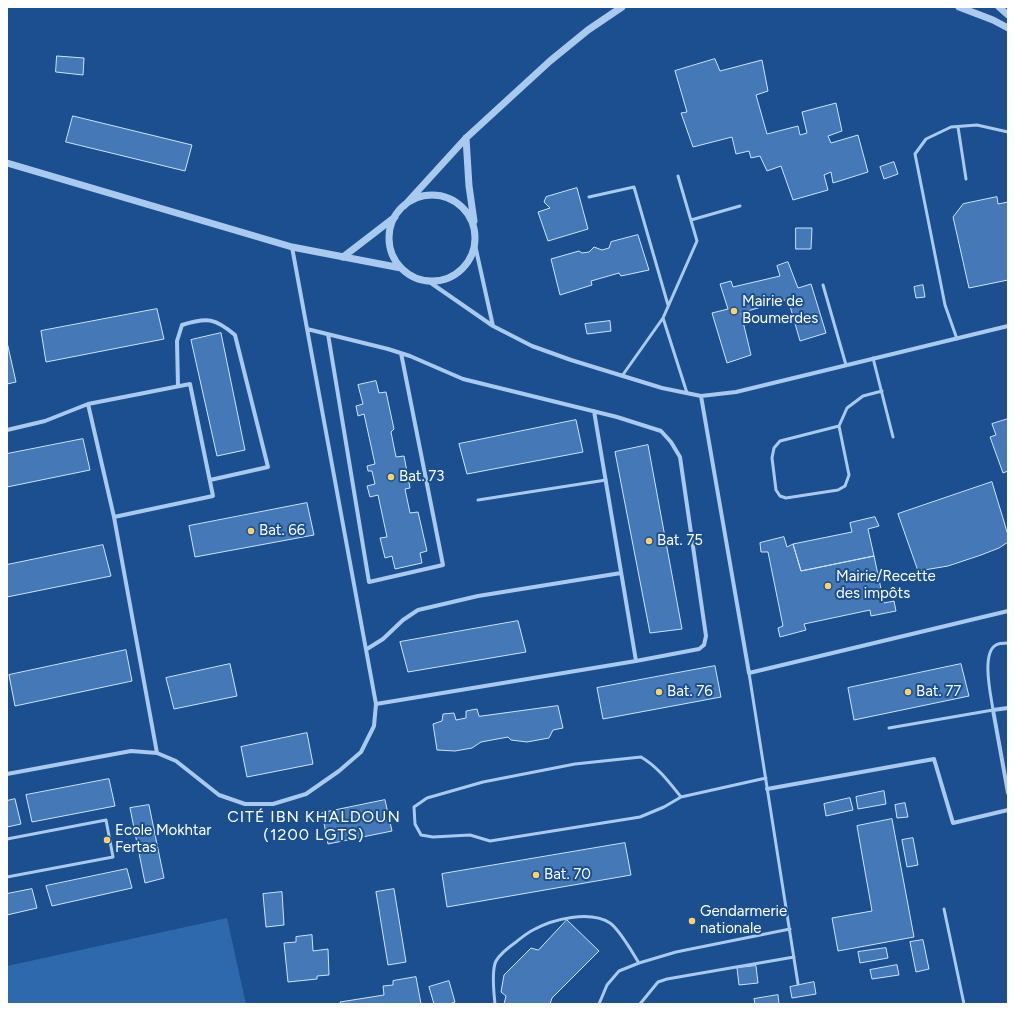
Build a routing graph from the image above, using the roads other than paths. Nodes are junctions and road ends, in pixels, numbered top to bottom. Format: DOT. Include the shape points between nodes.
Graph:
graph roads {
  1 [pos="622,7"];
  2 [pos="959,7"];
  3 [pos="999,7"];
  4 [pos="1008,15"];
  5 [pos="1008,28"];
  6 [pos="958,127"];
  7 [pos="1008,132"];
  8 [pos="466,138"];
  9 [pos="7,163"];
  10 [pos="678,176"];
  11 [pos="966,179"];
  12 [pos="589,198"];
  13 [pos="404,206"];
  14 [pos="740,206"];
  15 [pos="394,217"];
  16 [pos="691,220"];
  17 [pos="475,230"];
  18 [pos="475,245"];
  19 [pos="292,247"];
  20 [pos="343,257"];
  21 [pos="401,268"];
  22 [pos="428,281"];
  23 [pos="823,285"];
  24 [pos="668,305"];
  25 [pos="662,318"];
  26 [pos="493,326"];
  27 [pos="1008,326"];
  28 [pos="307,329"];
  29 [pos="328,334"];
  30 [pos="957,339"];
  31 [pos="402,353"];
  32 [pos="873,358"];
  33 [pos="846,365"];
  34 [pos="622,376"];
  35 [pos="178,386"];
  36 [pos="882,391"];
  37 [pos="687,393"];
  38 [pos="701,396"];
  39 [pos="88,404"];
  40 [pos="594,411"];
  41 [pos="840,426"];
  42 [pos="7,430"];
  43 [pos="893,437"];
  44 [pos="210,480"];
  45 [pos="606,480"];
  46 [pos="478,500"];
  47 [pos="114,517"];
  48 [pos="621,573"];
  49 [pos="1008,611"];
  50 [pos="1008,643"];
  51 [pos="367,649"];
  52 [pos="636,661"];
  53 [pos="748,672"];
  54 [pos="376,704"];
  55 [pos="1008,708"];
  56 [pos="993,710"];
  57 [pos="889,728"];
  58 [pos="157,752"];
  59 [pos="7,774"];
  60 [pos="766,778"];
  61 [pos="767,789"];
  62 [pos="1008,793"];
  63 [pos="681,796"];
  64 [pos="1008,810"];
  65 [pos="7,839"];
  66 [pos="7,878"];
  67 [pos="944,909"];
  68 [pos="790,929"];
  69 [pos="794,957"];
  70 [pos="639,963"];
  71 [pos="798,984"];
  72 [pos="495,1004"];
  73 [pos="599,1004"];
  74 [pos="640,1004"];
  75 [pos="964,1004"];
  1 -- 8 [label="street" via="550,61"];
  2 -- 5 [label="street"];
  3 -- 4 [label="street"];
  6 -- 7 [label="lane" via="977,125"];
  6 -- 11 [label="lane"];
  6 -- 30 [label="lane" via="951,127 926,139 915,154 945,306"];
  8 -- 13 [label="street"];
  8 -- 17 [label="street"];
  9 -- 19 [label="street"];
  10 -- 16 [label="lane"];
  12 -- 24 [label="lane" via="634,187"];
  13 -- 15 [label="street"];
  13 -- 17 [label="street" via="417,198 432,195 447,198 460,205 470,216"];
  14 -- 16 [label="lane"];
  15 -- 20 [label="street"];
  15 -- 21 [label="street" via="390,230 390,244"];
  16 -- 24 [label="lane" via="697,241"];
  17 -- 18 [label="street"];
  18 -- 22 [label="street" via="469,260 459,272 444,280"];
  18 -- 26 [label="street"];
  19 -- 20 [label="street"];
  19 -- 28 [label="street"];
  20 -- 21 [label="street"];
  21 -- 22 [label="street" via="414,277"];
  22 -- 26 [label="street"];
  23 -- 33 [label="lane"];
  24 -- 25 [label="lane"];
  25 -- 34 [label="lane"];
  25 -- 37 [label="lane"];
  26 -- 34 [label="street" via="532,346"];
  27 -- 30 [label="street"];
  28 -- 29 [label="street"];
  28 -- 51 [label="street"];
  29 -- 31 [label="street"];
  29 -- 31 [label="street" via="369,582 443,565"];
  30 -- 32 [label="street"];
  31 -- 40 [label="street" via="463,379"];
  32 -- 33 [label="street"];
  32 -- 36 [label="lane"];
  33 -- 38 [label="street" via="736,392"];
  34 -- 37 [label="street"];
  35 -- 39 [label="street"];
  35 -- 44 [label="street" via="190,384"];
  35 -- 44 [label="street" via="177,341 182,326 212,320 236,335 268,467"];
  36 -- 41 [label="lane" via="863,396 847,408"];
  36 -- 43 [label="lane"];
  37 -- 38 [label="street"];
  38 -- 53 [label="street"];
  39 -- 42 [label="street" via="45,421"];
  39 -- 47 [label="street"];
  40 -- 45 [label="street"];
  40 -- 52 [label="street" via="661,431 680,457 706,640 698,649"];
  41 -- 41 [label="lane" via="849,475 845,486 838,490 793,497 780,496 776,490 772,458 774,448 780,441"];
  44 -- 47 [label="street" via="213,496"];
  45 -- 46 [label="lane"];
  45 -- 48 [label="street"];
  47 -- 58 [label="street"];
  48 -- 51 [label="street" via="478,596 418,610"];
  48 -- 52 [label="street"];
  49 -- 53 [label="street"];
  50 -- 56 [label="lane" via="996,645 990,651 987,663"];
  51 -- 54 [label="street"];
  52 -- 54 [label="street"];
  53 -- 60 [label="lane"];
  54 -- 58 [label="street" via="374,726 361,752 306,794 273,804 245,804 219,795 176,761"];
  55 -- 56 [label="street"];
  56 -- 57 [label="lane"];
  56 -- 62 [label="street"];
  58 -- 59 [label="street" via="131,751"];
  60 -- 61 [label="lane"];
  60 -- 63 [label="lane"];
  61 -- 64 [label="street" via="934,759 953,823"];
  61 -- 68 [label="lane"];
  63 -- 63 [label="lane" via="664,807 640,817 490,841 470,835 421,835 415,824 414,807 427,798 483,782 575,764 642,757 650,762"];
  65 -- 66 [label="lane" via="106,820 113,857"];
  67 -- 75 [label="lane"];
  68 -- 69 [label="lane"];
  68 -- 70 [label="lane" via="676,952"];
  69 -- 71 [label="lane"];
  69 -- 74 [label="lane" via="667,979 658,982"];
  70 -- 72 [label="lane" via="611,923 581,916 551,922 533,930 507,948 496,962 493,980"];
  70 -- 73 [label="lane" via="619,971 607,985"];
}
